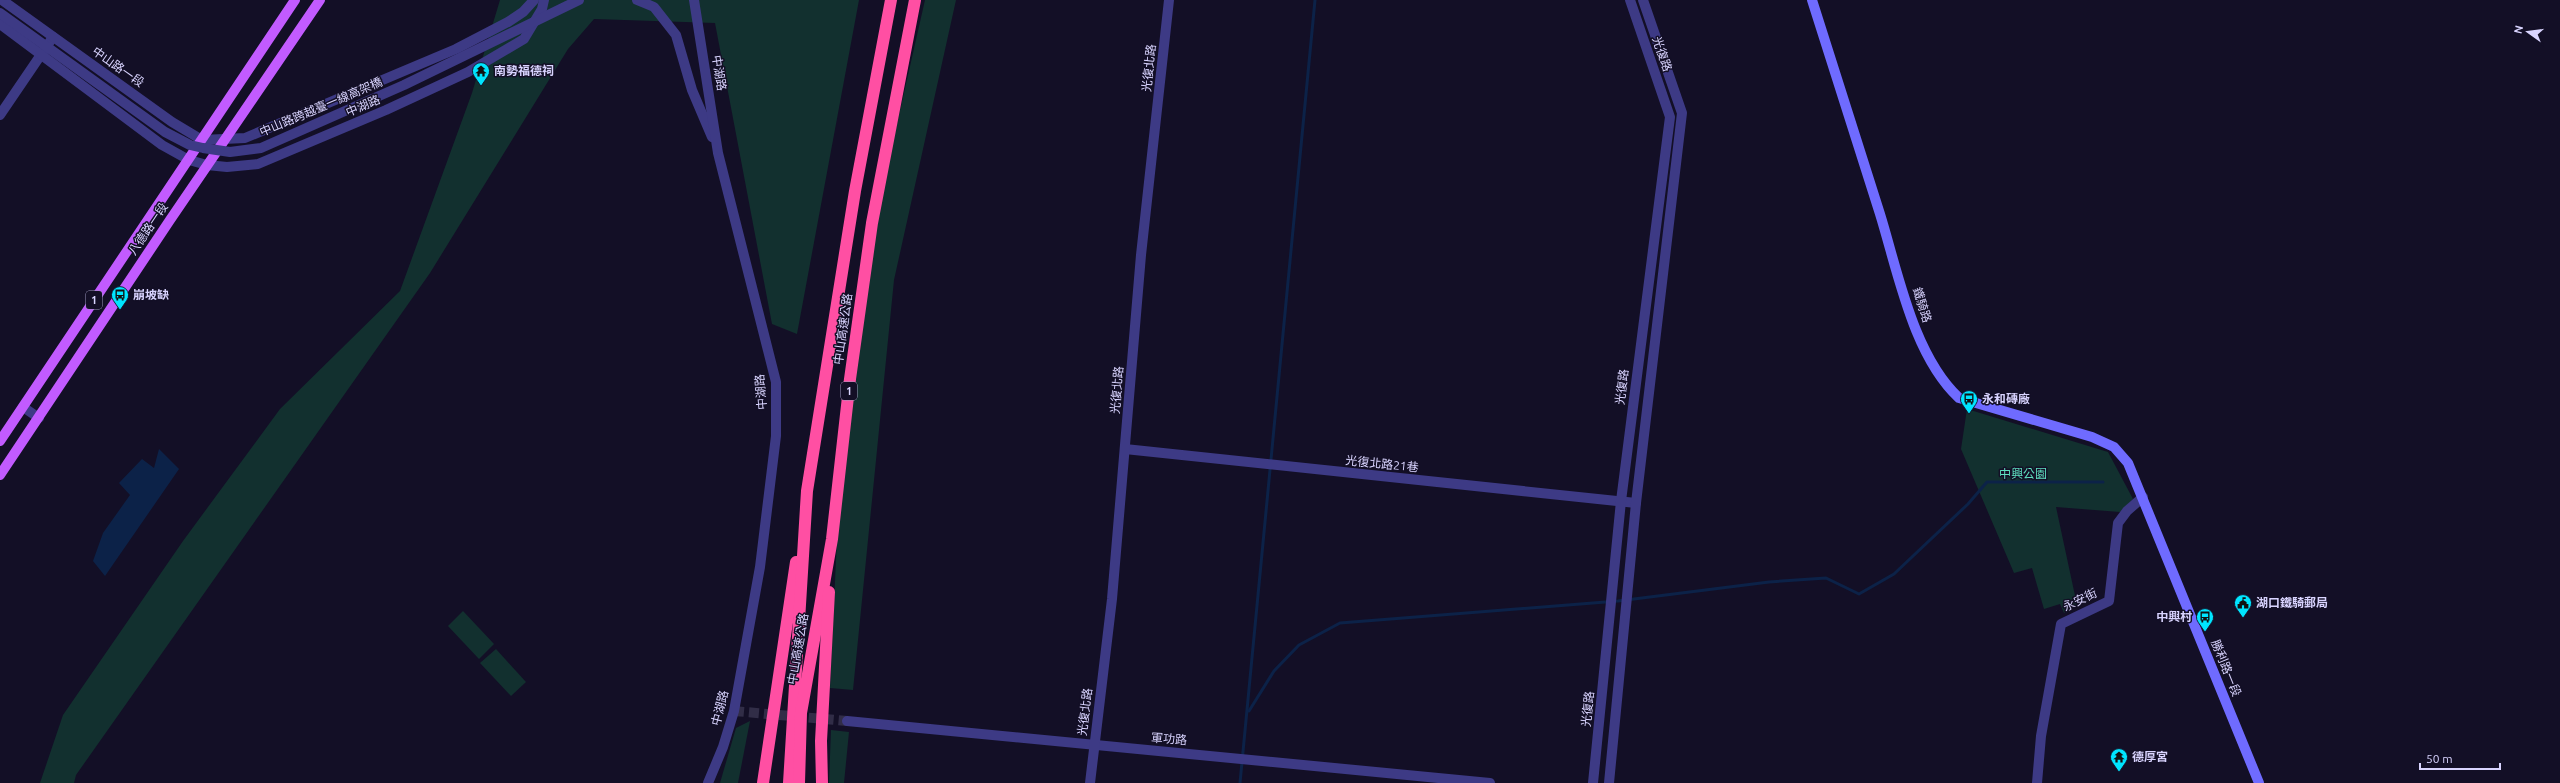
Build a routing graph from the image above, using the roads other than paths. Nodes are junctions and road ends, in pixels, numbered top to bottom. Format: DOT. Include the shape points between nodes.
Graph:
graph roads {
  1 [pos="2,0"];
  2 [pos="295,0"];
  3 [pos="320,0"];
  4 [pos="534,0"];
  5 [pos="544,0"];
  6 [pos="578,0"];
  7 [pos="637,0"];
  8 [pos="694,0"];
  9 [pos="890,0"];
  10 [pos="915,0"];
  11 [pos="1169,0"];
  12 [pos="1630,0"];
  13 [pos="1643,0"];
  14 [pos="1812,0"];
  15 [pos="0,13"];
  16 [pos="0,24"];
  17 [pos="53,37"];
  18 [pos="41,53"];
  19 [pos="0,115"];
  20 [pos="225,139"];
  21 [pos="202,140"];
  22 [pos="718,152"];
  23 [pos="189,160"];
  24 [pos="207,165"];
  25 [pos="23,407"];
  26 [pos="39,418"];
  27 [pos="0,441"];
  28 [pos="1125,449"];
  29 [pos="0,475"];
  30 [pos="807,492"];
  31 [pos="2143,496"];
  32 [pos="1622,501"];
  33 [pos="1636,503"];
  34 [pos="832,539"];
  35 [pos="847,721"];
  36 [pos="1094,746"];
  37 [pos="708,783"];
  38 [pos="764,783"];
  39 [pos="788,783"];
  40 [pos="799,783"];
  41 [pos="822,783"];
  42 [pos="1090,783"];
  43 [pos="1490,783"];
  44 [pos="1593,783"];
  45 [pos="1609,783"];
  46 [pos="2037,783"];
  47 [pos="2259,783"];
  1 -- 17 [label="street, 中山路一段"];
  2 -- 21 [label="main road, 八德路一段 / 1"];
  3 -- 20 [label="main road, 八德路一段 / 1"];
  4 -- 20 [label="street, 中湖路" via="523,12 508,22 456,49 245,138"];
  5 -- 24 [label="street, 中湖路" via="542,9 524,39 468,72 258,164 227,167"];
  6 -- 15 [label="street, 中山路跨越臺一線高架橋, bridge" via="322,123 261,148 230,152 190,145 165,132"];
  7 -- 22 [label="street" via="654,7 676,35 692,90"];
  8 -- 22 [label="street, 中湖路"];
  9 -- 30 [label="highway, 中山高速公路 / 1" via="855,191"];
  10 -- 34 [label="highway, 中山高速公路 / 1" via="872,222 850,379"];
  11 -- 28 [label="street, 光復北路" via="1142,255"];
  12 -- 32 [label="street, 光復路" via="1670,117"];
  13 -- 33 [label="street, 光復路" via="1682,113"];
  14 -- 31 [label="main road, 鐵騎路" via="1898,274 1931,365 1945,385 1959,398 2092,437 2114,447 2128,463"];
  16 -- 18 [label="street"];
  17 -- 18 [label="street"];
  17 -- 21 [label="street, 中山路一段"];
  18 -- 19 [label="street"];
  18 -- 23 [label="street" via="137,127"];
  20 -- 21 [label="street"];
  20 -- 24 [label="main road, 八德路一段 / 1"];
  21 -- 23 [label="main road, 八德路一段 / 1"];
  22 -- 37 [label="street, 中湖路" via="776,382 776,436 760,567 734,710"];
  23 -- 24 [label="street"];
  23 -- 25 [label="main road, 八德路一段 / 1"];
  24 -- 26 [label="main road, 八德路一段 / 1"];
  25 -- 26 [label="street"];
  25 -- 27 [label="main road, 八德路一段 / 1"];
  26 -- 29 [label="main road, 八德路一段 / 1"];
  28 -- 32 [label="street, 光復北路21巷"];
  28 -- 36 [label="street, 光復北路" via="1112,599"];
  30 -- 38 [label="highway" via="782,646"];
  30 -- 39 [label="highway, 中山高速公路 / 1"];
  31 -- 46 [label="street, 永安街" via="2118,523 2109,601 2061,624 2041,736"];
  31 -- 47 [label="main road, 勝利路一段"];
  32 -- 33 [label="street, 光復北路21巷"];
  32 -- 44 [label="street, 光復路"];
  33 -- 45 [label="street, 光復路"];
  34 -- 40 [label="highway, 中山高速公路 / 1" via="801,713"];
  34 -- 41 [label="highway" via="821,741"];
  35 -- 36 [label="street, 軍功路"];
  36 -- 42 [label="street, 光復北路"];
  36 -- 43 [label="street, 軍功路"];
}
